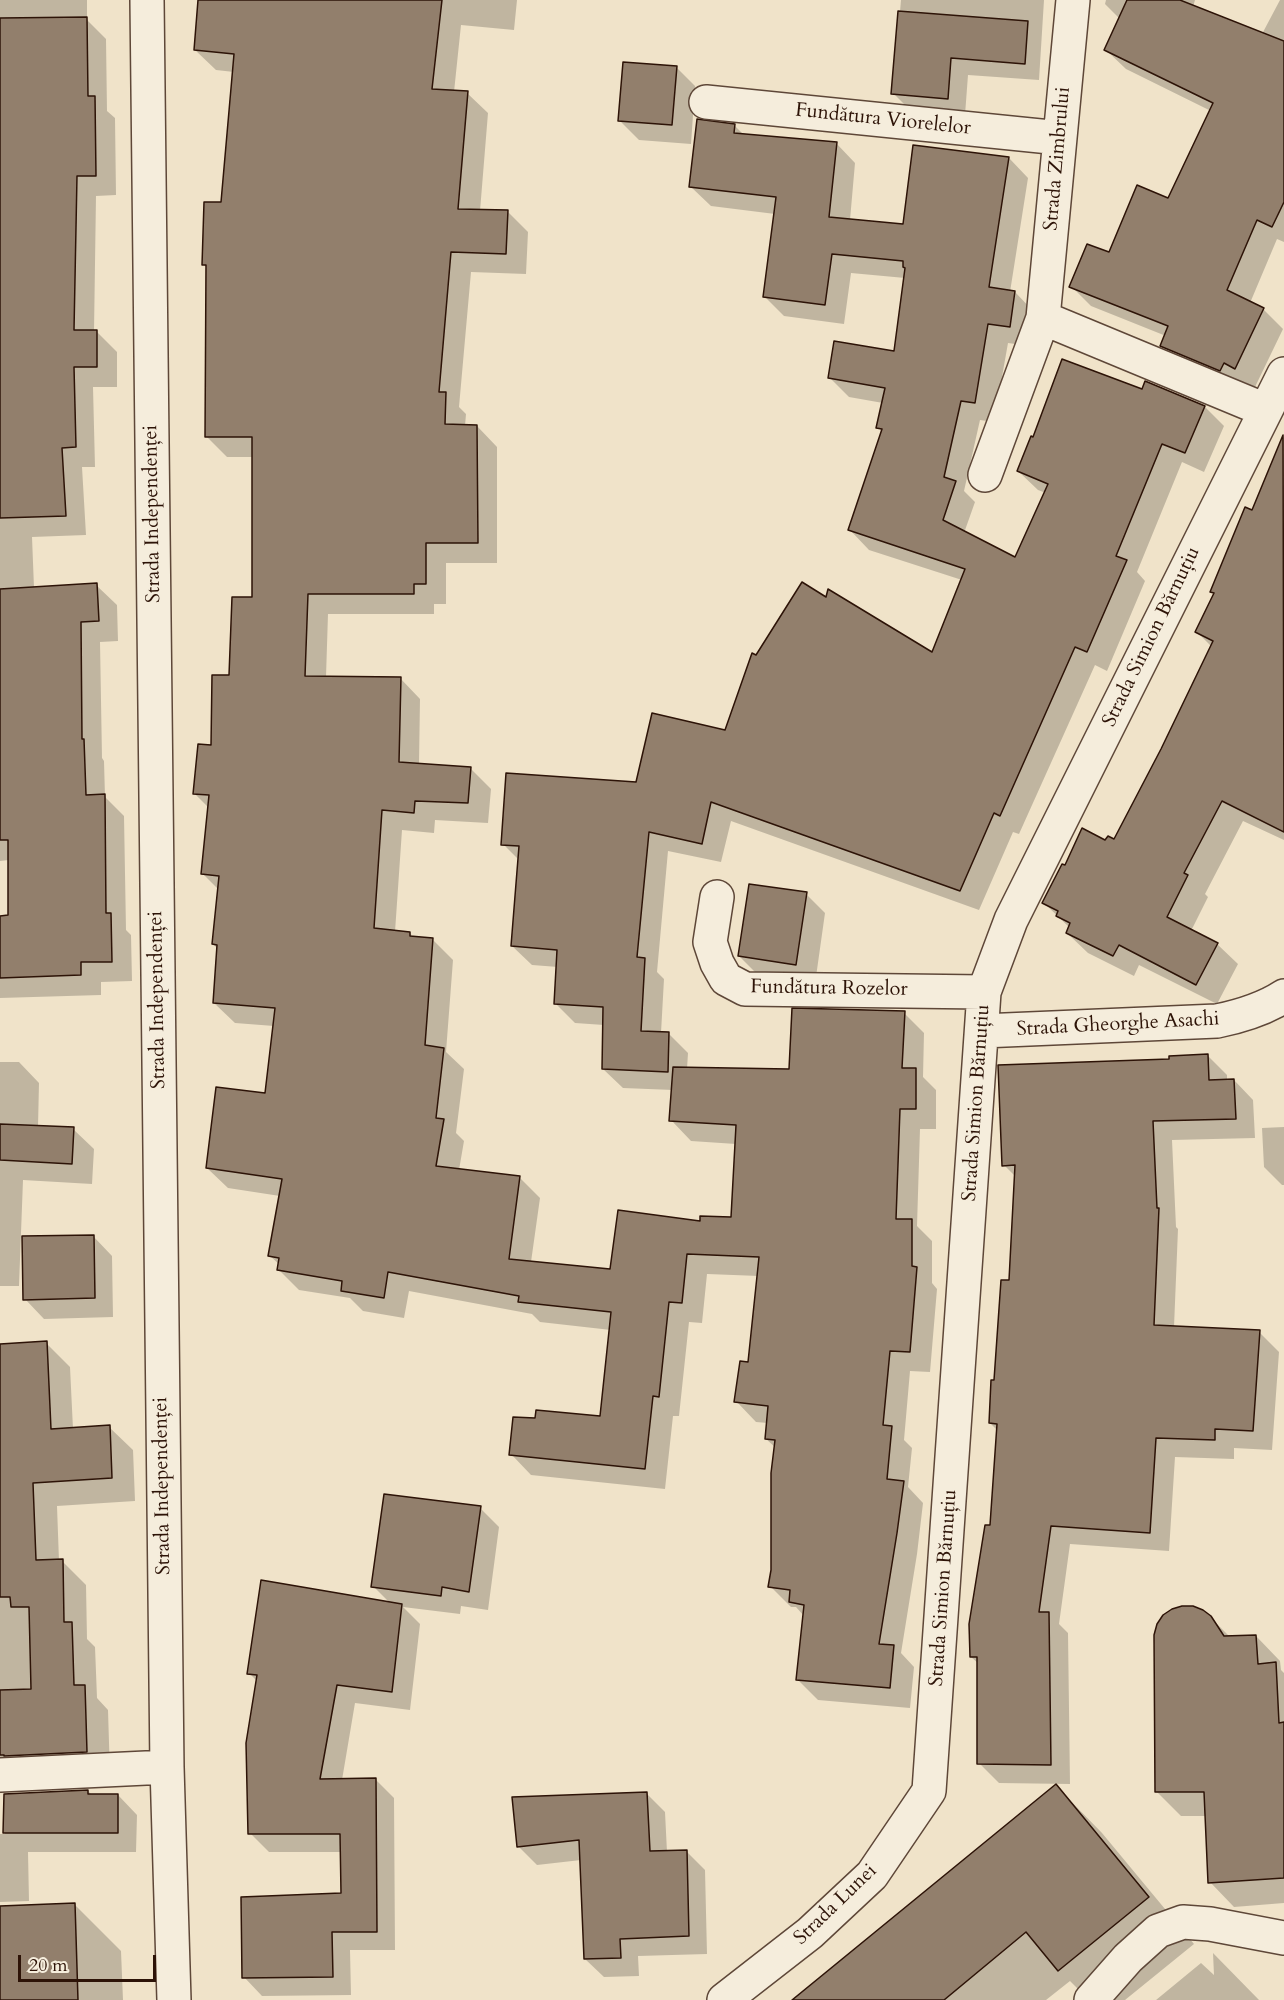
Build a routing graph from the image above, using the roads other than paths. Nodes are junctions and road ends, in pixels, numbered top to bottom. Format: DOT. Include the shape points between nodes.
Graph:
graph roads {
  1 [pos="147,0"];
  2 [pos="1073,0"];
  3 [pos="706,102"];
  4 [pos="1060,138"];
  5 [pos="1043,318"];
  6 [pos="1284,375"];
  7 [pos="1265,410"];
  8 [pos="985,475"];
  9 [pos="717,897"];
  10 [pos="984,992"];
  11 [pos="1284,996"];
  12 [pos="982,1031"];
  13 [pos="166,1767"];
  14 [pos="0,1775"];
  15 [pos="929,1791"];
  16 [pos="1284,1939"];
  17 [pos="174,2000"];
  18 [pos="724,2000"];
  19 [pos="1091,2000"];
  1 -- 13 [label="street, Strada Independenței"];
  2 -- 4 [label="street, Strada Zimbrului"];
  3 -- 4 [label="street, Fundătura Viorelelor"];
  4 -- 5 [label="street, Strada Zimbrului"];
  5 -- 7 [label="street"];
  5 -- 8 [label="street, Strada Zimbrului"];
  6 -- 7 [label="street, Strada Simion Bărnuțiu"];
  7 -- 10 [label="street, Strada Simion Bărnuțiu" via="1011,920"];
  9 -- 10 [label="street, Fundătura Rozelor" via="710,942 726,979 745,989"];
  10 -- 12 [label="street, Strada Simion Bărnuțiu"];
  11 -- 12 [label="street, Strada Gheorghe Asachi" via="1244,1015 1217,1022"];
  12 -- 15 [label="street, Strada Simion Bărnuțiu"];
  13 -- 14 [label="street"];
  13 -- 17 [label="street, Strada Independenței"];
  15 -- 18 [label="street, Strada Lunei" via="872,1875 810,1933"];
  16 -- 19 [label="street" via="1183,1922 1158,1931"];
}
